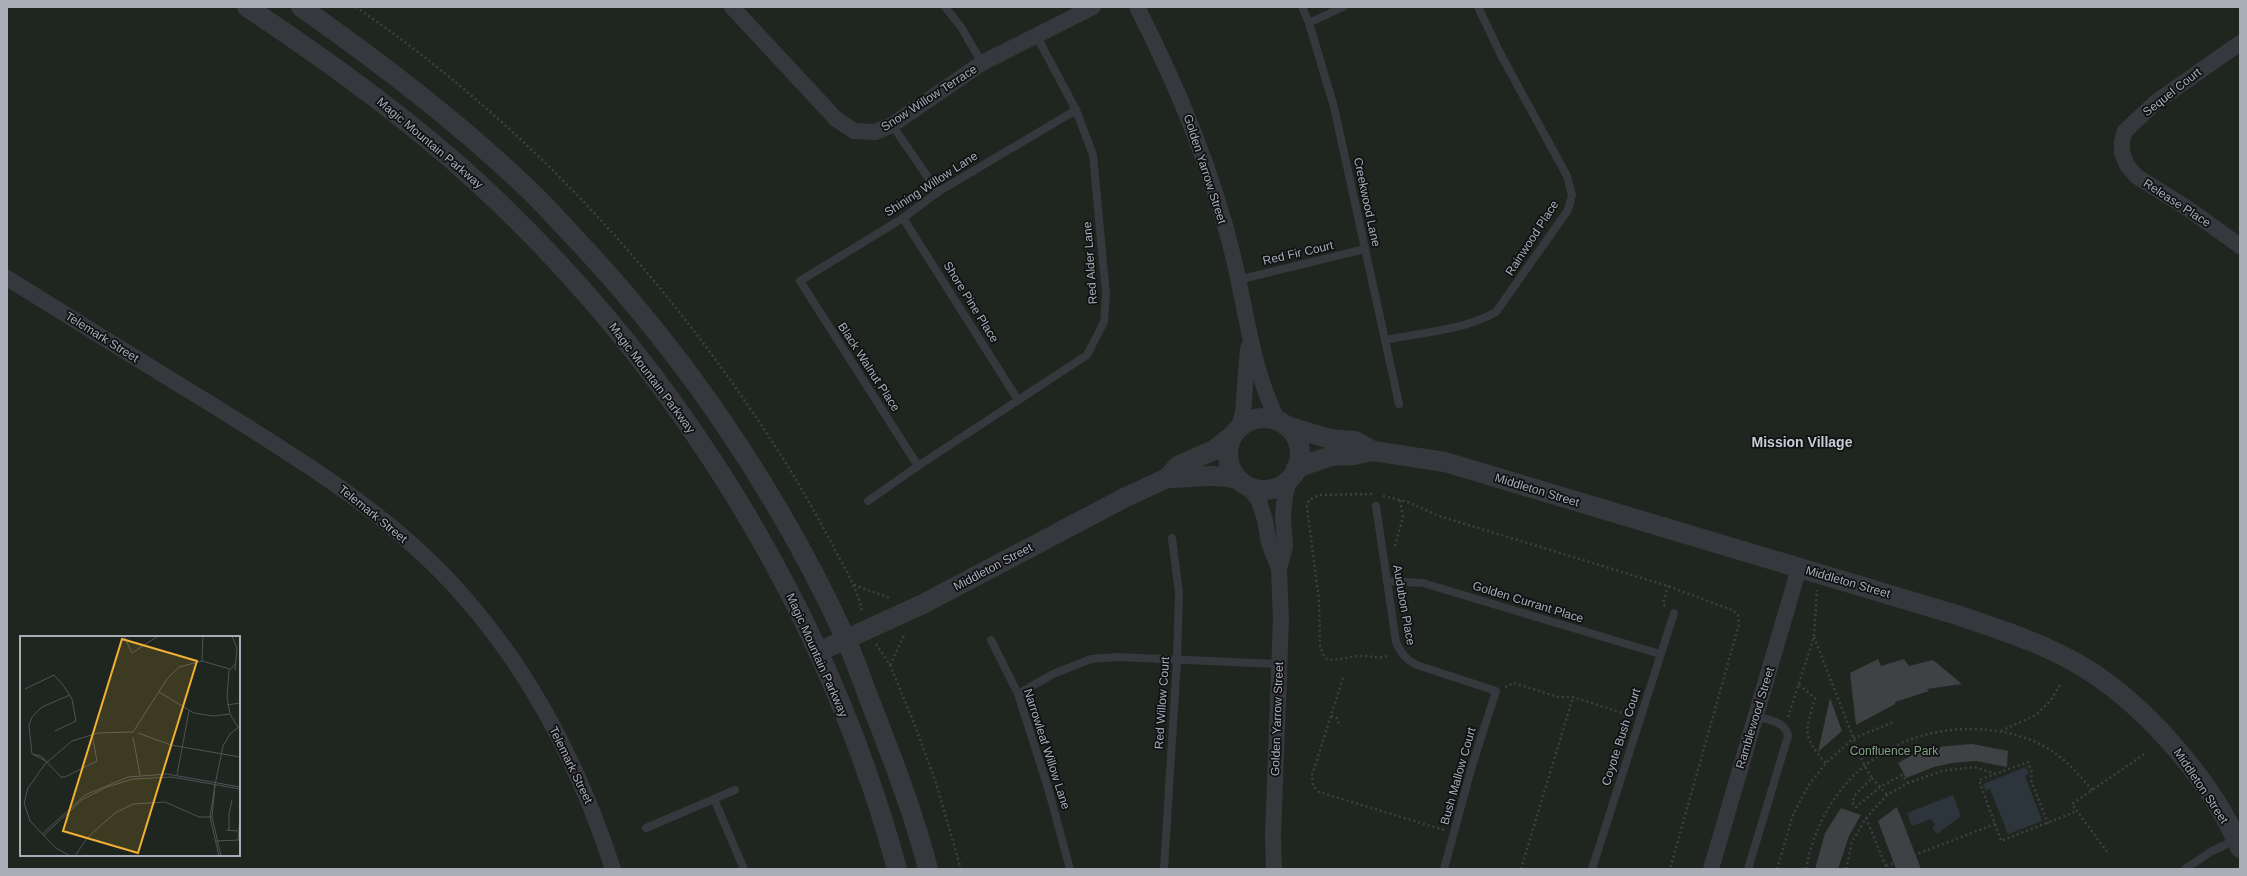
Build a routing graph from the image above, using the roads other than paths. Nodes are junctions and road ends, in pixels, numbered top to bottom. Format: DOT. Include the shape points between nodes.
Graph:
graph roads {
  1 [pos="246,7"];
  2 [pos="302,7"];
  3 [pos="732,7"];
  4 [pos="945,7"];
  5 [pos="1093,7"];
  6 [pos="1137,7"];
  7 [pos="1302,7"];
  8 [pos="1343,7"];
  9 [pos="1478,7"];
  10 [pos="1309,23"];
  11 [pos="1036,35"];
  12 [pos="2240,43"];
  13 [pos="982,63"];
  14 [pos="1076,110"];
  15 [pos="892,124"];
  16 [pos="2122,153"];
  17 [pos="938,192"];
  18 [pos="903,218"];
  19 [pos="2240,246"];
  20 [pos="1365,249"];
  21 [pos="7,278"];
  22 [pos="1238,280"];
  23 [pos="800,281"];
  24 [pos="1249,338"];
  25 [pos="1385,340"];
  26 [pos="1018,400"];
  27 [pos="1399,404"];
  28 [pos="1283,423"];
  29 [pos="1235,432"];
  30 [pos="1373,451"];
  31 [pos="918,466"];
  32 [pos="1293,473"];
  33 [pos="1167,478"];
  34 [pos="1243,482"];
  35 [pos="868,501"];
  36 [pos="1376,506"];
  37 [pos="1172,538"];
  38 [pos="1799,568"];
  39 [pos="1279,569"];
  40 [pos="1387,581"];
  41 [pos="1674,613"];
  42 [pos="846,640"];
  43 [pos="991,640"];
  44 [pos="818,652"];
  45 [pos="1660,654"];
  46 [pos="1177,660"];
  47 [pos="1280,664"];
  48 [pos="1496,691"];
  49 [pos="1018,694"];
  50 [pos="1755,716"];
  51 [pos="735,790"];
  52 [pos="714,799"];
  53 [pos="646,828"];
  54 [pos="2238,844"];
  55 [pos="613,869"];
  56 [pos="744,869"];
  57 [pos="896,869"];
  58 [pos="928,869"];
  59 [pos="1070,869"];
  60 [pos="1164,869"];
  61 [pos="1274,869"];
  62 [pos="1444,869"];
  63 [pos="1592,869"];
  64 [pos="1711,869"];
  65 [pos="1748,869"];
  66 [pos="2185,869"];
  1 -- 44 [label="street, Magic Mountain Parkway" via="320,55 399,115 477,182 548,253 609,322 673,402 728,485 780,573"];
  2 -- 42 [label="street" via="372,56 453,121 529,190 601,266 666,344 727,429 782,516"];
  3 -- 15 [label="street, Snow Willow Terrace" via="836,119 854,131 874,132"];
  4 -- 13 [label="lane" via="961,27"];
  5 -- 11 [label="street, Snow Willow Terrace"];
  6 -- 22 [label="street, Golden Yarrow Street" via="1191,124 1215,195"];
  7 -- 10 [label="lane, Creekwood Lane"];
  8 -- 10 [label="lane"];
  9 -- 25 [label="lane, Rainwood Place" via="1501,55 1567,176 1572,195 1568,210 1496,312 1470,323"];
  10 -- 20 [label="lane, Creekwood Lane" via="1334,107"];
  11 -- 13 [label="street, Snow Willow Terrace"];
  11 -- 14 [label="lane, Red Alder Lane"];
  12 -- 16 [label="street, Sequel Court" via="2156,102 2126,131 2122,141"];
  13 -- 15 [label="street, Snow Willow Terrace"];
  14 -- 17 [label="lane, Shining Willow Lane"];
  14 -- 26 [label="lane, Red Alder Lane" via="1093,155 1106,294 1104,322 1088,355"];
  15 -- 17 [label="lane"];
  16 -- 19 [label="street, Release Place" via="2136,176"];
  17 -- 18 [label="lane, Shining Willow Lane"];
  18 -- 23 [label="lane, Shining Willow Lane"];
  18 -- 26 [label="lane, Shore Pine Place"];
  20 -- 22 [label="lane, Red Fir Court"];
  20 -- 25 [label="lane, Creekwood Lane"];
  21 -- 55 [label="street, Telemark Street" via="312,467 391,525 432,564 464,597 504,647 542,708 573,763 596,818"];
  22 -- 24 [label="street, Golden Yarrow Street"];
  23 -- 31 [label="lane, Black Walnut Place"];
  24 -- 28 [label="street, Golden Yarrow Street" via="1269,402"];
  24 -- 29 [label="street, Golden Yarrow Street" via="1245,393"];
  25 -- 27 [label="lane, Creekwood Lane"];
  26 -- 31 [label="lane, Red Alder Lane"];
  28 -- 29 [label="street" via="1258,418 1248,421"];
  28 -- 30 [label="street, Middleton Street" via="1307,434 1330,440 1355,441"];
  28 -- 32 [label="street" via="1294,435 1299,446 1300,457"];
  29 -- 33 [label="street, Middleton Street" via="1214,450 1178,466"];
  29 -- 34 [label="street" via="1228,447 1228,459 1232,470"];
  30 -- 32 [label="street, Middleton Street" via="1331,456"];
  30 -- 38 [label="street, Middleton Street" via="1445,462"];
  31 -- 35 [label="lane, Red Alder Lane"];
  32 -- 34 [label="street" via="1281,485 1270,489 1259,489"];
  32 -- 39 [label="street, Golden Yarrow Street" via="1285,495 1285,547"];
  33 -- 34 [label="street, Middleton Street" via="1202,474 1221,475"];
  33 -- 42 [label="street, Middleton Street" via="923,604"];
  34 -- 39 [label="street, Golden Yarrow Street" via="1259,501 1269,544"];
  36 -- 40 [label="lane, Audubon Place"];
  37 -- 46 [label="lane, Red Willow Court" via="1179,594"];
  38 -- 50 [label="street, Ramblewood Street"];
  38 -- 54 [label="street, Middleton Street" via="2009,632 2078,664 2135,705 2180,752 2214,802"];
  39 -- 47 [label="street, Golden Yarrow Street"];
  40 -- 45 [label="lane, Golden Currant Place" via="1423,583"];
  40 -- 48 [label="lane, Audubon Place" via="1396,642 1404,657 1416,665"];
  41 -- 45 [label="lane, Coyote Bush Court"];
  42 -- 44 [label="street, Middleton Street"];
  42 -- 58 [label="street" via="908,802"];
  43 -- 49 [label="lane, Narrowleaf Willow Lane"];
  44 -- 57 [label="street, Magic Mountain Parkway" via="870,784"];
  45 -- 63 [label="lane, Coyote Bush Court"];
  46 -- 47 [label="lane"];
  46 -- 49 [label="lane" via="1118,657 1091,659 1053,674"];
  46 -- 60 [label="lane, Red Willow Court"];
  47 -- 61 [label="street, Golden Yarrow Street"];
  48 -- 62 [label="lane, Bush Mallow Court" via="1472,766"];
  49 -- 59 [label="lane, Narrowleaf Willow Lane"];
  50 -- 64 [label="street, Ramblewood Street"];
  50 -- 65 [label="lane" via="1785,727 1787,741"];
  51 -- 52 [label="lane"];
  52 -- 53 [label="lane"];
  52 -- 56 [label="lane"];
  54 -- 66 [label="lane" via="2212,851"];
}
